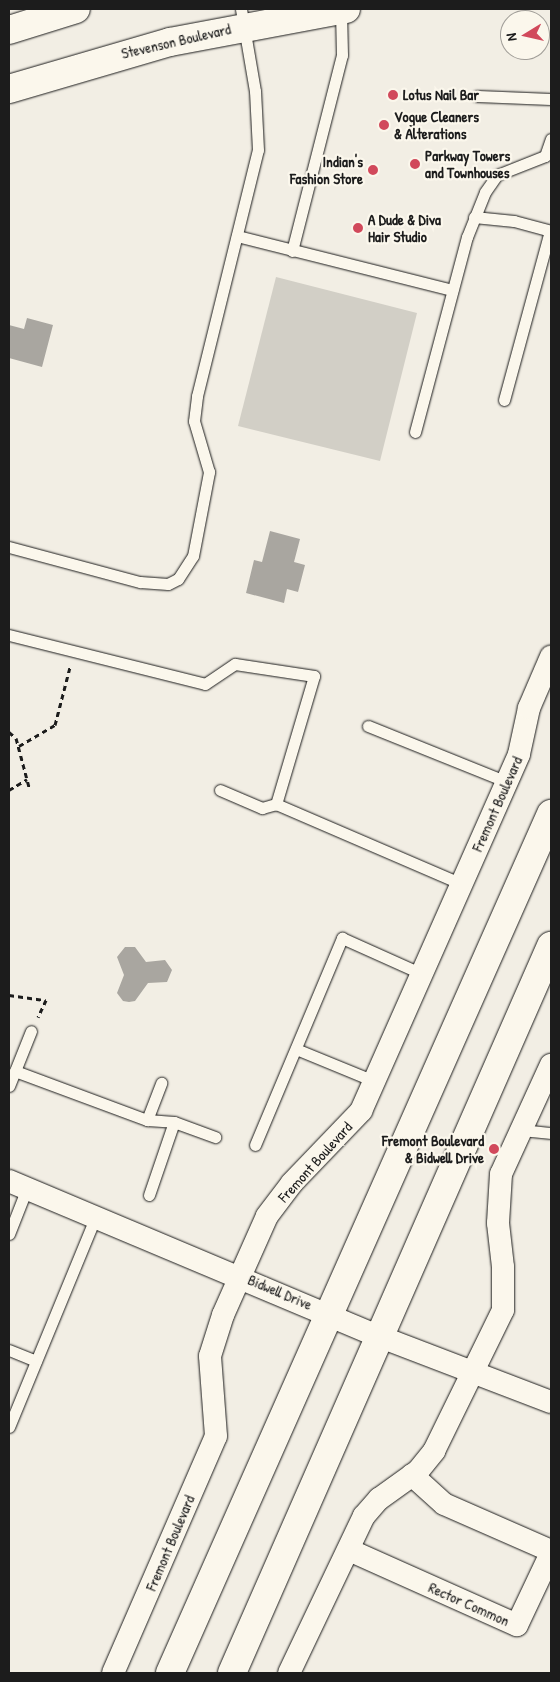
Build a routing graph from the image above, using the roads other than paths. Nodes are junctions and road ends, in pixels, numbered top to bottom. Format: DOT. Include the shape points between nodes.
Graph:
graph roads {
  1 [pos="343,9"];
  2 [pos="64,11"];
  3 [pos="243,17"];
  4 [pos="9,30"];
  5 [pos="9,89"];
  6 [pos="477,96"];
  7 [pos="551,99"];
  8 [pos="551,139"];
  9 [pos="474,216"];
  10 [pos="551,231"];
  11 [pos="237,236"];
  12 [pos="292,251"];
  13 [pos="452,290"];
  14 [pos="504,400"];
  15 [pos="415,432"];
  16 [pos="9,547"];
  17 [pos="9,635"];
  18 [pos="551,657"];
  19 [pos="368,726"];
  20 [pos="507,782"];
  21 [pos="220,790"];
  22 [pos="276,804"];
  23 [pos="551,814"];
  24 [pos="462,884"];
  25 [pos="551,946"];
  26 [pos="422,974"];
  27 [pos="31,1031"];
  28 [pos="296,1049"];
  29 [pos="551,1065"];
  30 [pos="15,1071"];
  31 [pos="374,1081"];
  32 [pos="161,1083"];
  33 [pos="9,1086"];
  34 [pos="147,1120"];
  35 [pos="174,1122"];
  36 [pos="522,1130"];
  37 [pos="551,1133"];
  38 [pos="216,1136"];
  39 [pos="255,1145"];
  40 [pos="18,1185"];
  41 [pos="149,1195"];
  42 [pos="96,1216"];
  43 [pos="9,1234"];
  44 [pos="240,1275"];
  45 [pos="330,1314"];
  46 [pos="378,1336"];
  47 [pos="9,1350"];
  48 [pos="36,1361"];
  49 [pos="473,1373"];
  50 [pos="551,1402"];
  51 [pos="9,1427"];
  52 [pos="412,1475"];
  53 [pos="348,1550"];
  54 [pos="551,1552"];
  55 [pos="113,1673"];
  56 [pos="170,1673"];
  57 [pos="232,1673"];
  58 [pos="289,1673"];
  1 -- 3 [label="main road, Stevenson Boulevard"];
  1 -- 12 [label="lane" via="342,55"];
  2 -- 4 [label="main road"];
  3 -- 5 [label="main road, Stevenson Boulevard"];
  3 -- 11 [label="lane" via="255,91 258,150"];
  6 -- 7 [label="lane"];
  8 -- 9 [label="lane" via="545,156 507,170 492,180"];
  9 -- 10 [label="lane" via="514,221"];
  9 -- 13 [label="lane"];
  10 -- 14 [label="lane"];
  11 -- 12 [label="lane"];
  11 -- 16 [label="lane" via="197,396 194,421 209,472 193,556 178,579 168,584 140,582"];
  12 -- 13 [label="lane"];
  13 -- 15 [label="lane"];
  17 -- 22 [label="lane" via="205,684 236,664 314,676"];
  18 -- 20 [label="street, Fremont Boulevard" via="529,708 522,747"];
  19 -- 20 [label="lane"];
  20 -- 24 [label="street, Fremont Boulevard"];
  21 -- 22 [label="lane" via="262,808"];
  22 -- 24 [label="lane"];
  23 -- 45 [label="main road"];
  24 -- 26 [label="street, Fremont Boulevard"];
  25 -- 46 [label="main road"];
  26 -- 28 [label="lane" via="342,938"];
  26 -- 31 [label="street, Fremont Boulevard"];
  27 -- 30 [label="lane"];
  28 -- 31 [label="lane"];
  28 -- 39 [label="lane"];
  29 -- 36 [label="street"];
  30 -- 33 [label="lane"];
  30 -- 34 [label="lane"];
  31 -- 44 [label="street, Fremont Boulevard" via="361,1110 292,1183 267,1216"];
  32 -- 34 [label="lane"];
  34 -- 35 [label="lane"];
  35 -- 38 [label="lane"];
  35 -- 41 [label="lane"];
  36 -- 37 [label="lane"];
  36 -- 49 [label="street" via="501,1174 498,1223 503,1310"];
  40 -- 42 [label="street, Bidwell Drive"];
  40 -- 43 [label="lane"];
  42 -- 44 [label="street, Bidwell Drive"];
  42 -- 48 [label="lane"];
  44 -- 45 [label="street, Bidwell Drive"];
  44 -- 55 [label="street, Fremont Boulevard" via="222,1315 210,1356 216,1436"];
  45 -- 46 [label="street, Bidwell Drive"];
  45 -- 56 [label="main road"];
  46 -- 49 [label="street, Bidwell Drive"];
  46 -- 57 [label="main road"];
  47 -- 48 [label="lane"];
  48 -- 51 [label="lane"];
  49 -- 50 [label="street, Bidwell Drive"];
  49 -- 52 [label="street" via="434,1451"];
  52 -- 53 [label="street" via="379,1499 364,1516"];
  52 -- 54 [label="street, Rector Common" via="444,1504"];
  53 -- 54 [label="street, Rector Common" via="517,1625"];
  53 -- 58 [label="street"];
}
